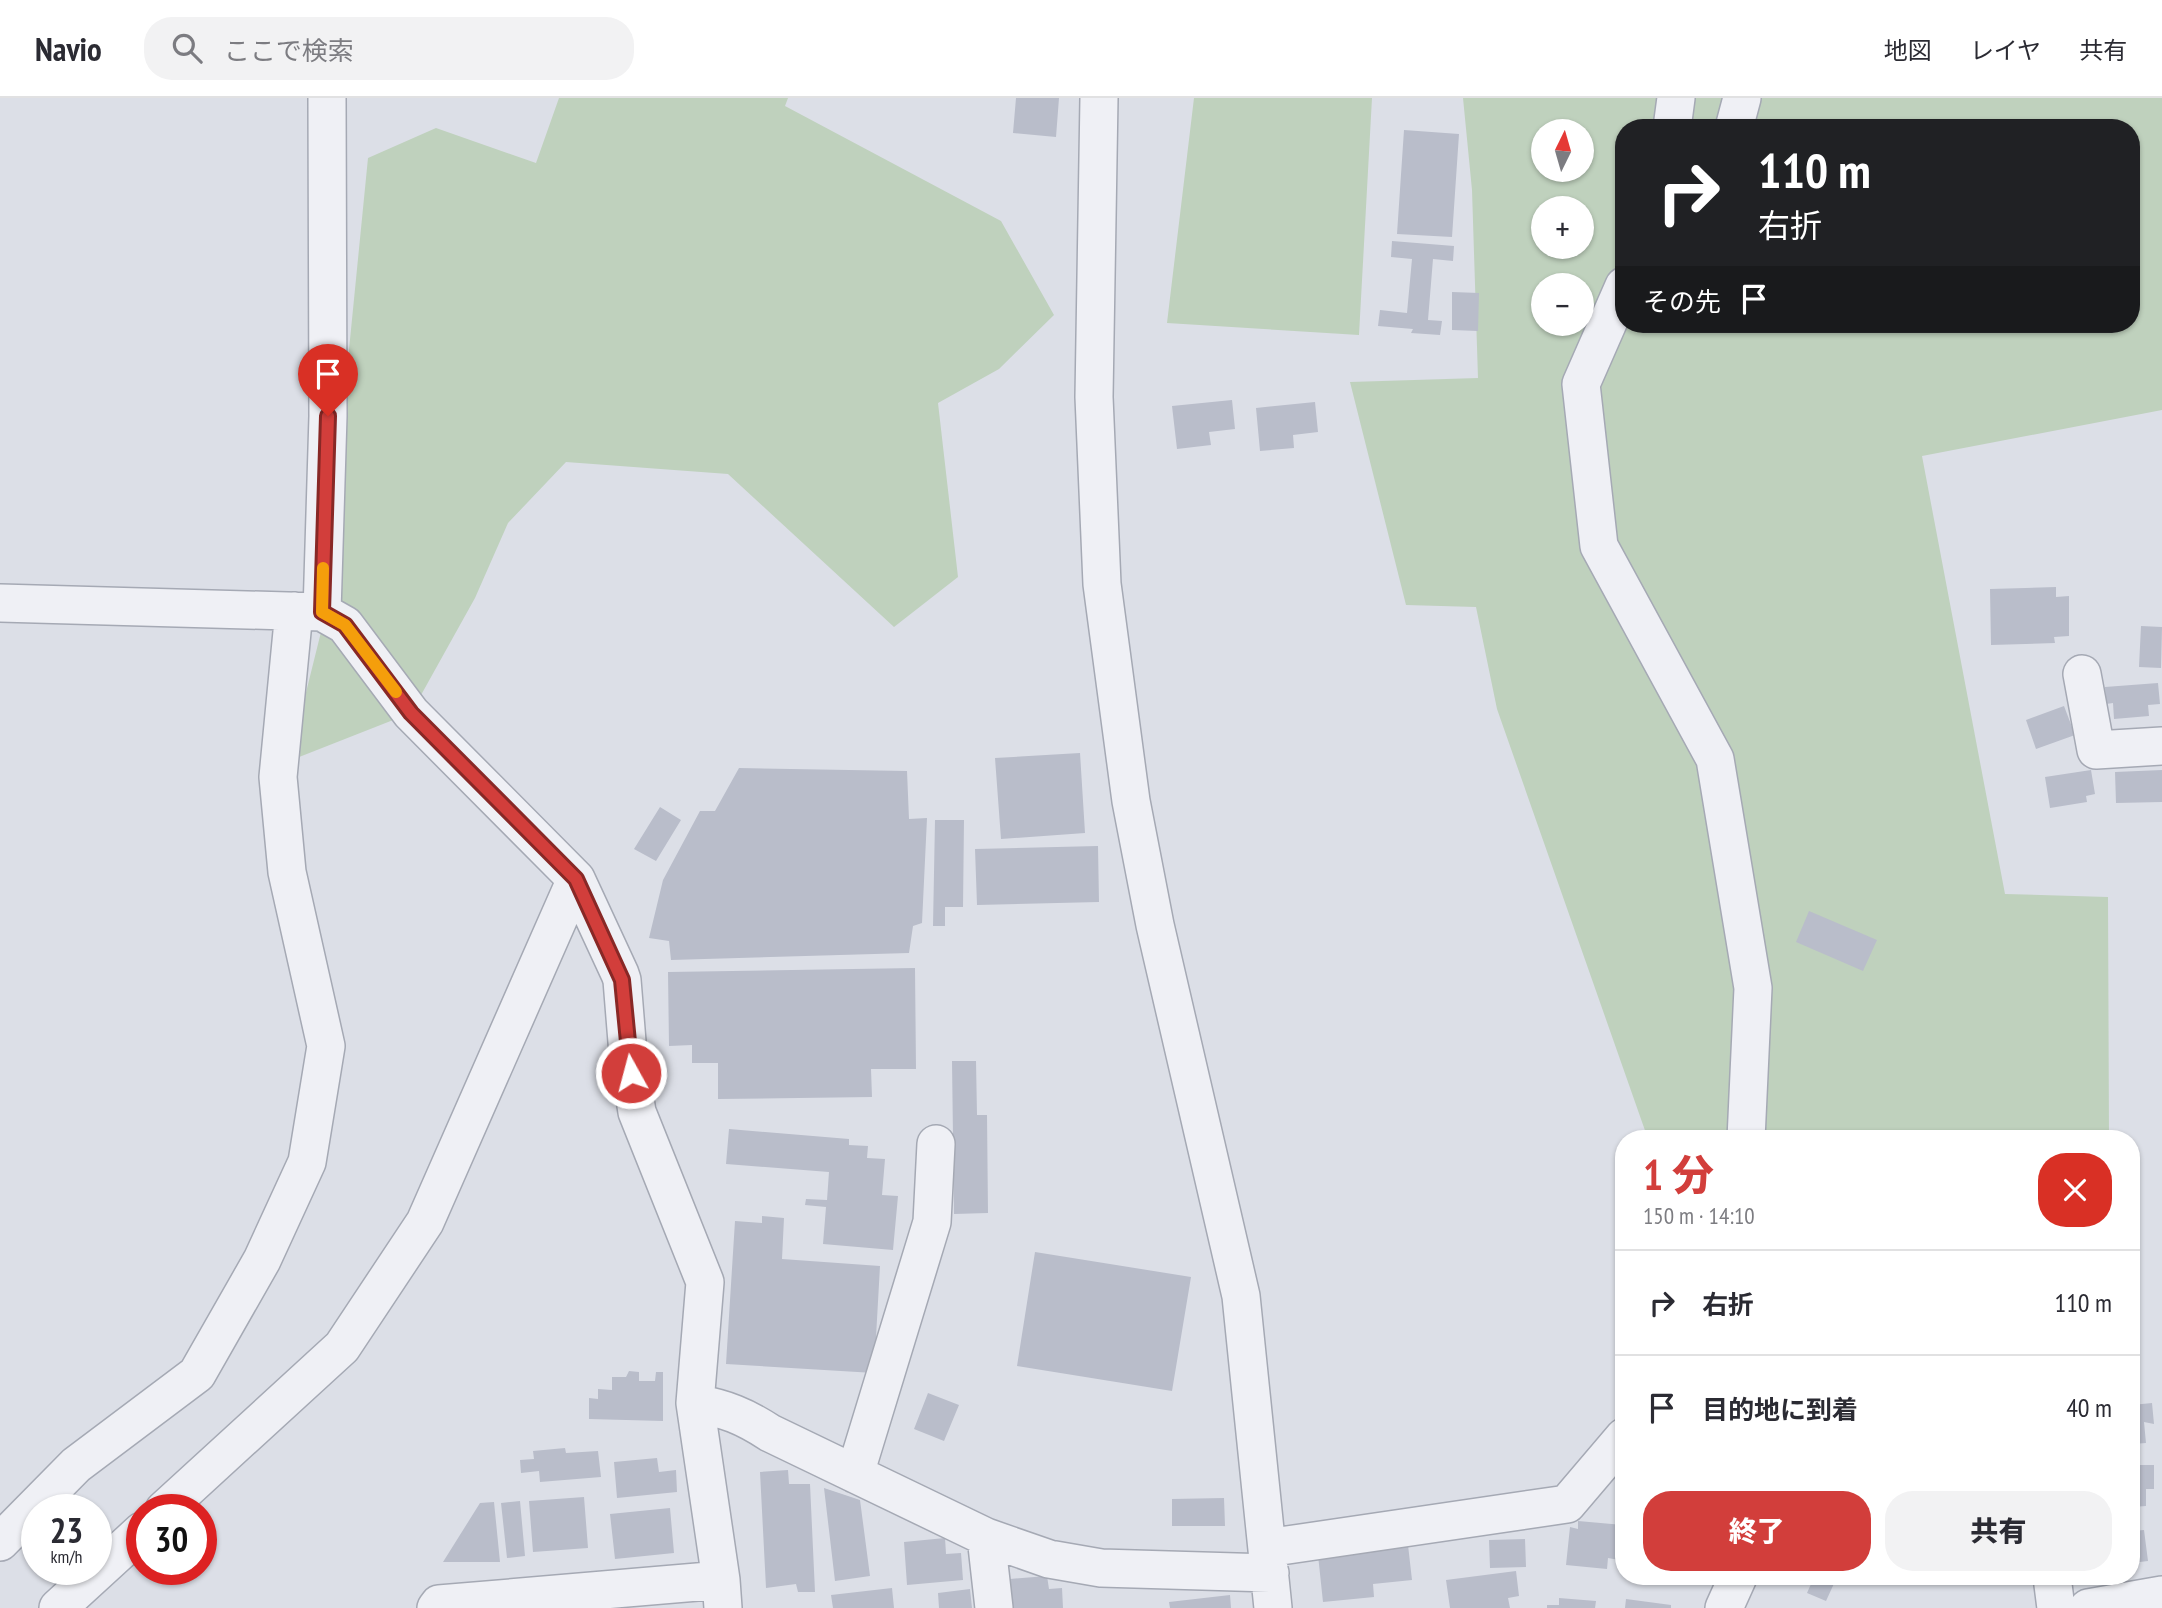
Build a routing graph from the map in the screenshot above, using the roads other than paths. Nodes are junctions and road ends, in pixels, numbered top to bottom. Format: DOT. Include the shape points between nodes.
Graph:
graph roads {
  1 [pos="327,98"];
  2 [pos="1098,98"];
  3 [pos="1676,98"];
  4 [pos="1742,98"];
  5 [pos="1673,119"];
  6 [pos="1736,119"];
  7 [pos="1615,307"];
  8 [pos="0,603"];
  9 [pos="308,612"];
  10 [pos="2082,674"];
  11 [pos="2162,746"];
  12 [pos="576,879"];
  13 [pos="1746,1130"];
  14 [pos="936,1144"];
  15 [pos="695,1403"];
  16 [pos="1615,1448"];
  17 [pos="855,1475"];
  18 [pos="182,1494"];
  19 [pos="986,1537"];
  20 [pos="0,1542"];
  21 [pos="126,1546"];
  22 [pos="1270,1576"];
  23 [pos="1734,1585"];
  24 [pos="2053,1585"];
  25 [pos="722,1594"];
  26 [pos="2162,1595"];
  27 [pos="58,1608"];
  28 [pos="436,1608"];
  29 [pos="994,1608"];
  30 [pos="1724,1608"];
  31 [pos="2056,1608"];
  32 [pos="2088,1608"];
  1 -- 9 [label="street" via="328,416"];
  2 -- 22 [label="street" via="1094,397 1102,584 1131,801 1150,900 1241,1296"];
  3 -- 5 [label="street"];
  4 -- 6 [label="street"];
  7 -- 13 [label="street" via="1581,384 1599,546 1715,758 1753,988"];
  8 -- 9 [label="street"];
  9 -- 12 [label="street" via="345,625 411,713"];
  9 -- 20 [label="street" via="278,777 287,872 326,1046 307,1161 262,1260 197,1374 76,1465"];
  10 -- 11 [label="street" via="2096,750"];
  12 -- 15 [label="street" via="622,980 637,1112 705,1282"];
  12 -- 18 [label="street" via="425,1222 342,1348"];
  14 -- 17 [label="street" via="932,1222"];
  15 -- 17 [label="street" via="744,1416"];
  15 -- 25 [label="street"];
  16 -- 22 [label="street" via="1567,1504"];
  17 -- 19 [label="street"];
  19 -- 22 [label="street" via="1049,1559 1101,1568"];
  19 -- 29 [label="street"];
  21 -- 27 [label="street"];
  23 -- 30 [label="street"];
  24 -- 31 [label="street"];
  25 -- 28 [label="street" via="439,1604"];
  26 -- 32 [label="street"];
}
